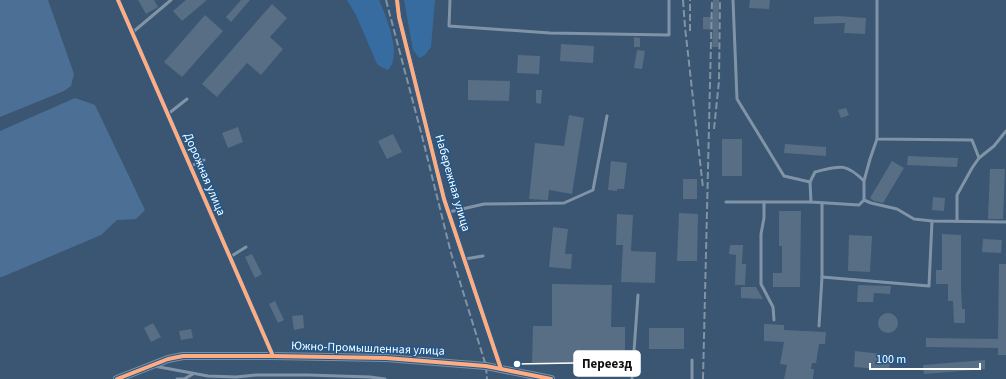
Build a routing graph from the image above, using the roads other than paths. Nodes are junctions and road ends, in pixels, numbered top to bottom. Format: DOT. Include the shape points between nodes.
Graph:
graph roads {
  1 [pos="118,0"];
  2 [pos="171,0"];
  3 [pos="397,0"];
  4 [pos="450,0"];
  5 [pos="669,0"];
  6 [pos="733,0"];
  7 [pos="877,0"];
  8 [pos="133,32"];
  9 [pos="187,99"];
  10 [pos="168,114"];
  11 [pos="607,116"];
  12 [pos="1006,131"];
  13 [pos="877,139"];
  14 [pos="979,158"];
  15 [pos="204,160"];
  16 [pos="191,166"];
  17 [pos="810,182"];
  18 [pos="864,182"];
  19 [pos="864,200"];
  20 [pos="726,202"];
  21 [pos="764,202"];
  22 [pos="810,202"];
  23 [pos="822,203"];
  24 [pos="449,212"];
  25 [pos="932,221"];
  26 [pos="956,221"];
  27 [pos="1006,222"];
  28 [pos="246,247"];
  29 [pos="483,256"];
  30 [pos="230,257"];
  31 [pos="465,259"];
  32 [pos="822,277"];
  33 [pos="638,295"];
  34 [pos="774,320"];
  35 [pos="819,326"];
  36 [pos="273,356"];
  37 [pos="692,360"];
  38 [pos="150,365"];
  39 [pos="501,369"];
  40 [pos="193,374"];
  41 [pos="118,379"];
  42 [pos="177,379"];
  43 [pos="385,379"];
  44 [pos="550,379"];
  45 [pos="632,379"];
  46 [pos="692,379"];
  1 -- 8 [label="street, Дорожная улица"];
  2 -- 8 [label="lane"];
  3 -- 24 [label="street, Набережная улица" via="399,17"];
  4 -- 5 [label="lane" via="449,26 550,33 669,35"];
  6 -- 17 [label="lane" via="737,99 784,176"];
  7 -- 13 [label="lane"];
  8 -- 10 [label="street, Дорожная улица"];
  9 -- 10 [label="lane"];
  10 -- 16 [label="street, Дорожная улица"];
  11 -- 24 [label="lane" via="592,190 564,203 484,204"];
  12 -- 14 [label="lane" via="994,146"];
  13 -- 14 [label="lane" via="972,140"];
  13 -- 18 [label="lane"];
  14 -- 26 [label="lane" via="957,195"];
  15 -- 16 [label="lane"];
  16 -- 30 [label="street, Дорожная улица"];
  17 -- 18 [label="lane" via="815,172 840,166 855,172"];
  17 -- 22 [label="lane"];
  18 -- 19 [label="lane"];
  19 -- 23 [label="lane" via="859,205"];
  19 -- 25 [label="lane" via="898,208 914,219"];
  20 -- 21 [label="lane"];
  21 -- 22 [label="lane"];
  21 -- 34 [label="lane" via="761,284 773,307"];
  22 -- 23 [label="lane"];
  23 -- 32 [label="lane"];
  24 -- 31 [label="street, Набережная улица"];
  25 -- 26 [label="lane"];
  25 -- 32 [label="lane" via="929,286"];
  26 -- 27 [label="lane"];
  28 -- 30 [label="lane"];
  29 -- 31 [label="lane"];
  30 -- 36 [label="street, Дорожная улица"];
  31 -- 39 [label="street, Набережная улица"];
  32 -- 35 [label="lane"];
  33 -- 45 [label="lane"];
  36 -- 38 [label="street, Южно-Промышленная улица" via="183,356"];
  36 -- 39 [label="street, Южно-Промышленная улица" via="386,358"];
  37 -- 46 [label="lane"];
  38 -- 40 [label="lane"];
  38 -- 41 [label="street, Южно-Промышленная улица"];
  39 -- 44 [label="street, Южно-Промышленная улица"];
  40 -- 42 [label="lane" via="184,379"];
  40 -- 43 [label="lane"];
}
